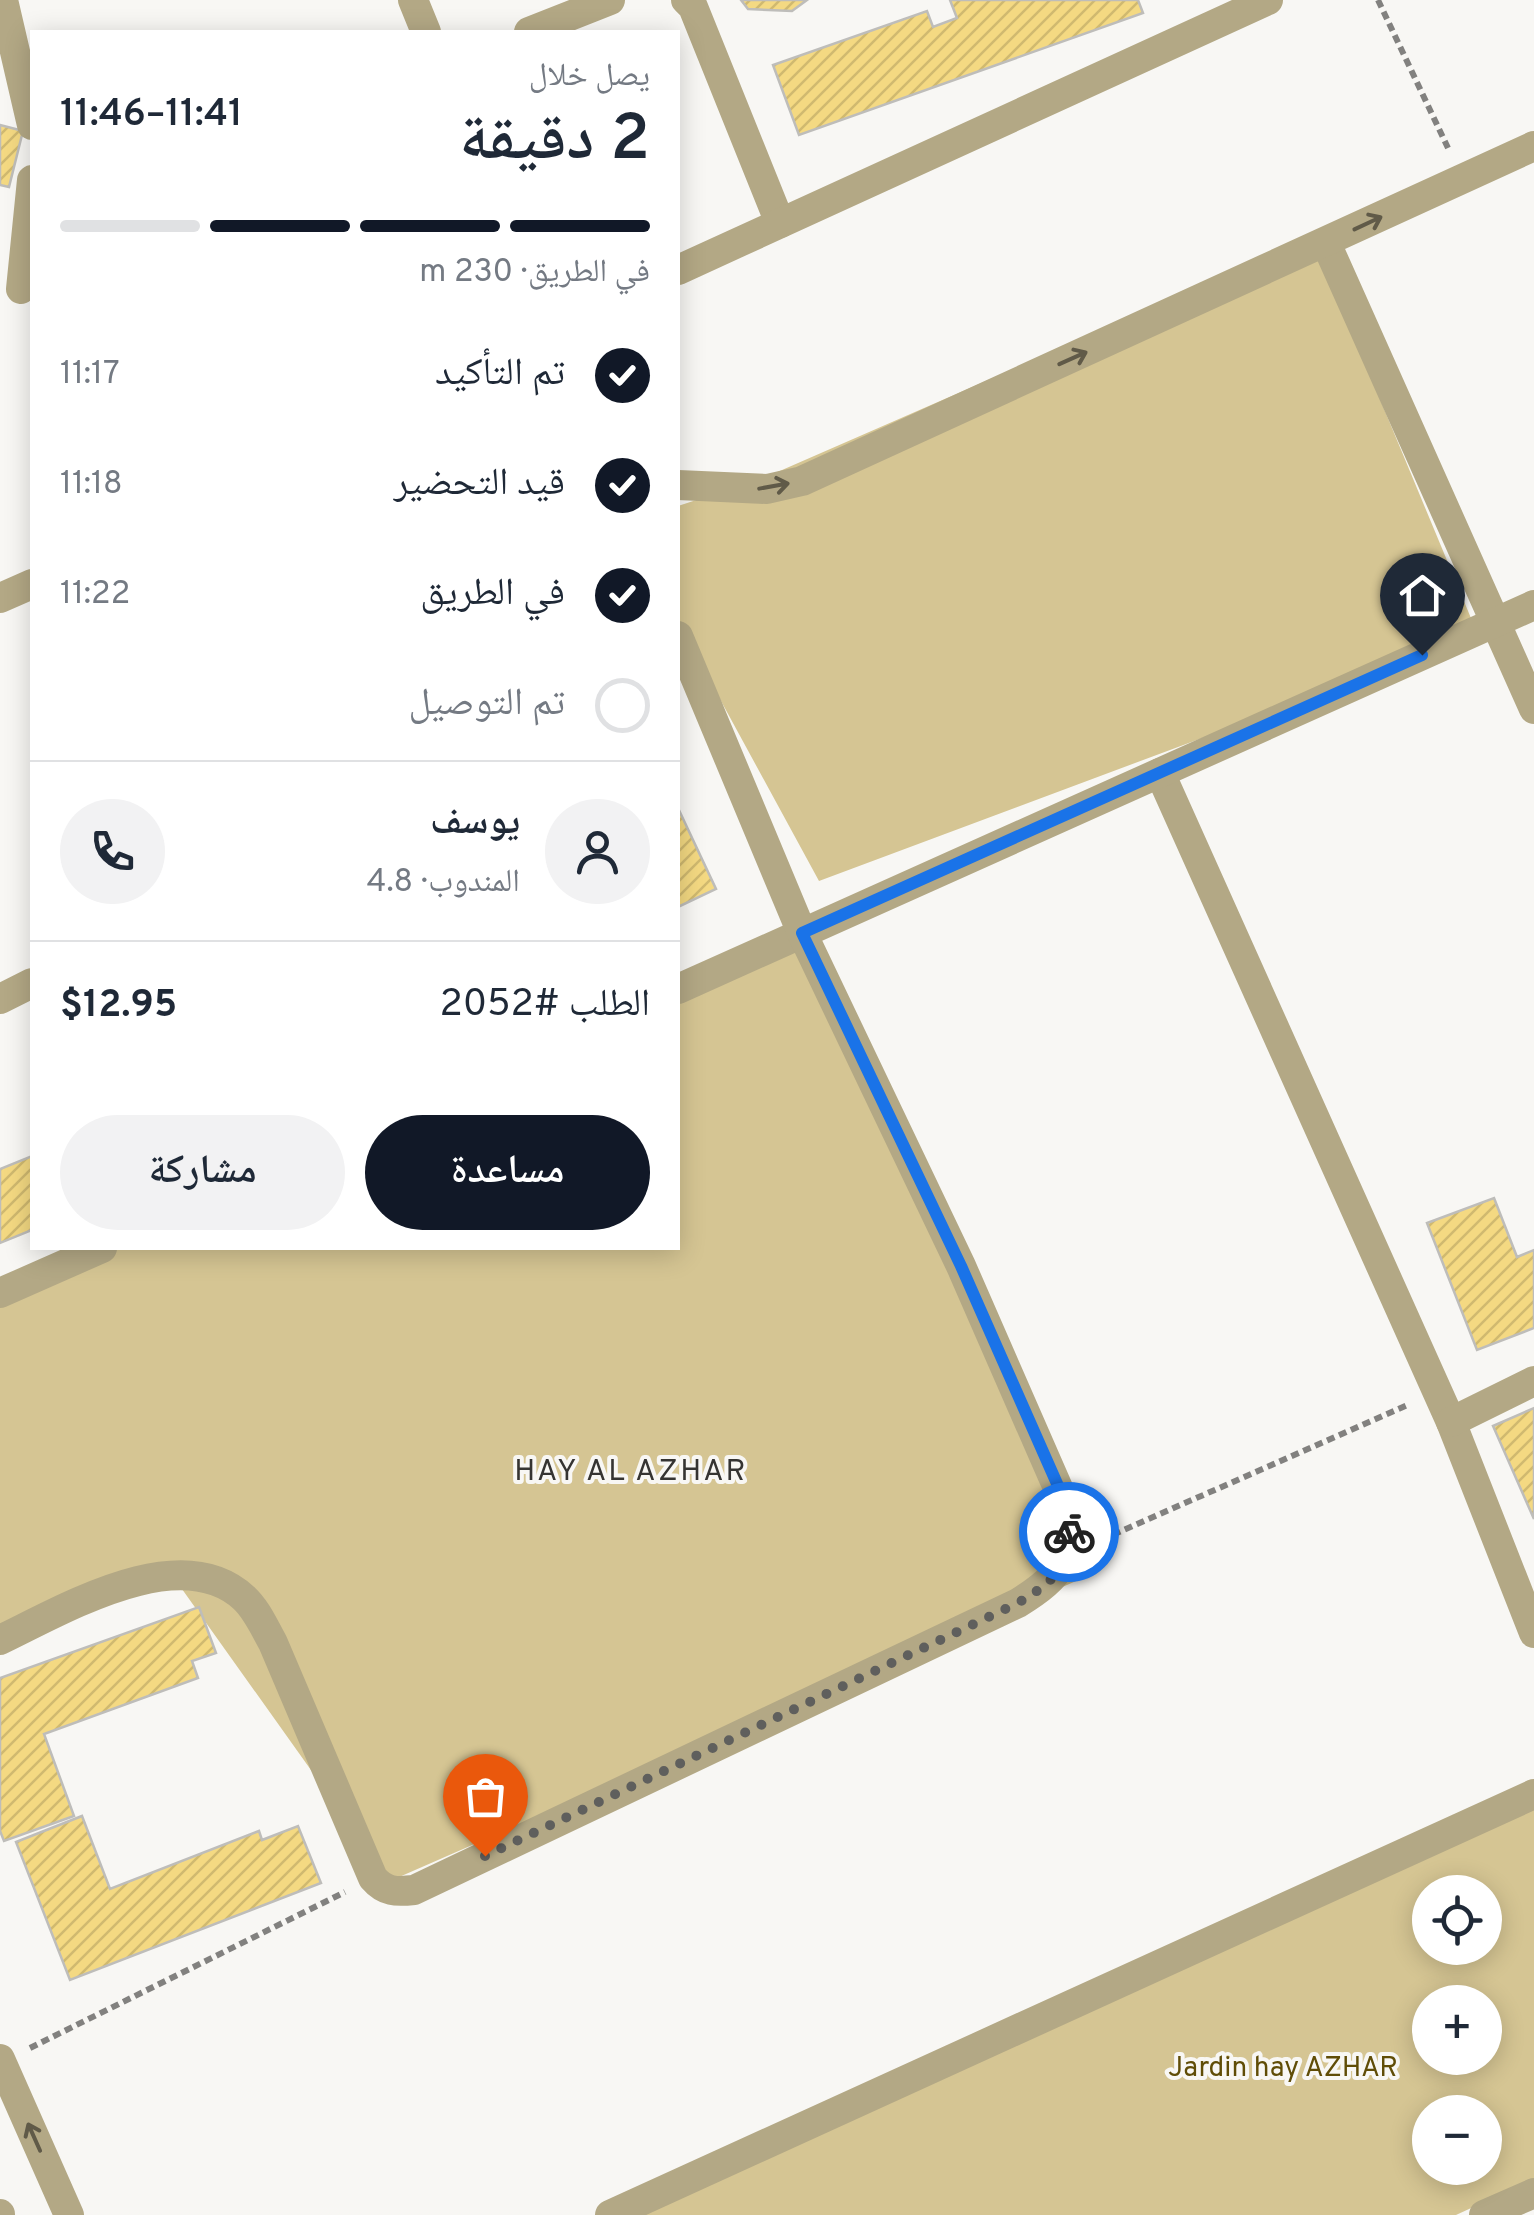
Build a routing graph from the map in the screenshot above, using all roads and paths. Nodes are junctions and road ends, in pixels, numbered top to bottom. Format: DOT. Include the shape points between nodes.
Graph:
graph roads {
  1 [pos="3,0"];
  2 [pos="413,0"];
  3 [pos="610,0"];
  4 [pos="686,0"];
  5 [pos="1268,0"];
  6 [pos="1378,0"];
  7 [pos="425,30"];
  8 [pos="534,30"];
  9 [pos="30,116"];
  10 [pos="1534,146"];
  11 [pos="1463,180"];
  12 [pos="30,196"];
  13 [pos="780,222"];
  14 [pos="1326,243"];
  15 [pos="680,269"];
  16 [pos="18,289"];
  17 [pos="680,485"];
  18 [pos="30,585"];
  19 [pos="0,598"];
  20 [pos="1534,605"];
  21 [pos="1493,623"];
  22 [pos="680,641"];
  23 [pos="1534,710"];
  24 [pos="1160,773"];
  25 [pos="802,933"];
  26 [pos="30,984"];
  27 [pos="680,988"];
  28 [pos="0,999"];
  29 [pos="97,1250"];
  30 [pos="0,1293"];
  31 [pos="1534,1381"];
  32 [pos="1437,1392"];
  33 [pos="1451,1422"];
  34 [pos="1068,1554"];
  35 [pos="1534,1633"];
  36 [pos="0,1640"];
  37 [pos="1534,1794"];
  38 [pos="373,1878"];
  39 [pos="1,2060"];
  40 [pos="1534,2193"];
  41 [pos="69,2215"];
  42 [pos="610,2215"];
  43 [pos="1484,2215"];
  1 -- 9 [label="street"];
  2 -- 7 [label="street"];
  3 -- 8 [label="street"];
  4 -- 13 [label="street"];
  5 -- 13 [label="street"];
  6 -- 11 [label="path"];
  10 -- 11 [label="street"];
  14 -- 11 [label="street, one-way"];
  12 -- 16 [label="street"];
  13 -- 15 [label="street"];
  17 -- 14 [label="street, one-way" via="767,489 802,480"];
  14 -- 21 [label="street"];
  18 -- 19 [label="street"];
  20 -- 21 [label="street"];
  21 -- 23 [label="street"];
  21 -- 24 [label="street"];
  22 -- 25 [label="street"];
  24 -- 25 [label="street"];
  24 -- 32 [label="street"];
  25 -- 27 [label="street"];
  25 -- 34 [label="street" via="1066,1504"];
  26 -- 28 [label="street"];
  29 -- 30 [label="street"];
  31 -- 33 [label="street"];
  32 -- 33 [label="street"];
  32 -- 34 [label="path"];
  33 -- 35 [label="street"];
  34 -- 38 [label="street" via="1050,1582 1018,1603 432,1882 398,1892 382,1889"];
  36 -- 38 [label="street" via="96,1594 143,1580 196,1576 242,1596 273,1643"];
  37 -- 42 [label="street"];
  38 -- 39 [label="path"];
  41 -- 39 [label="street, one-way"];
  40 -- 43 [label="street"];
}
